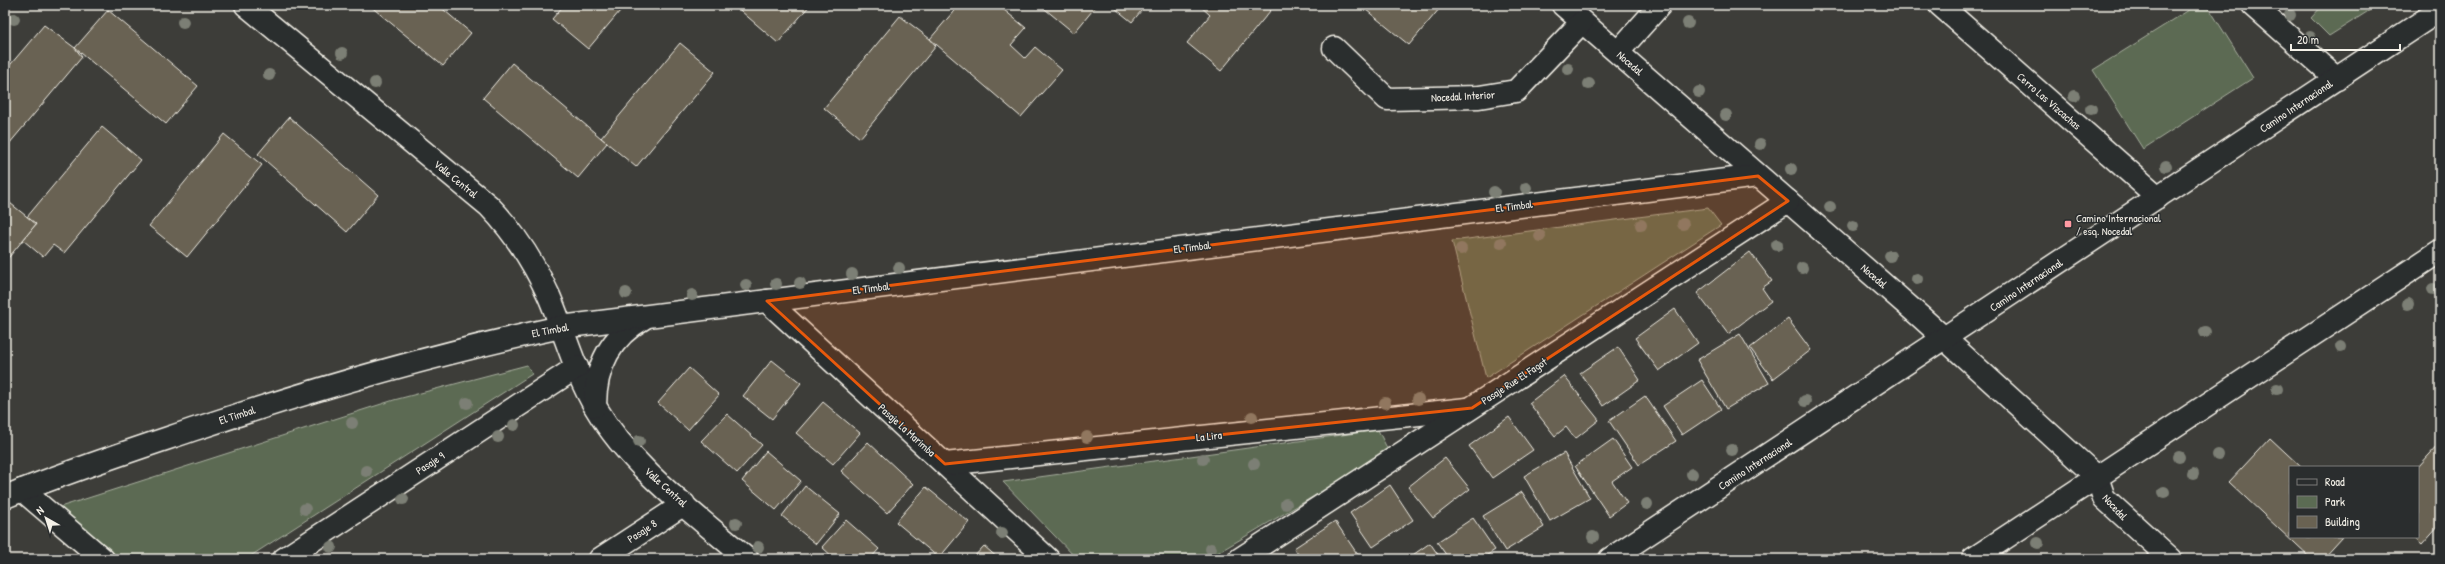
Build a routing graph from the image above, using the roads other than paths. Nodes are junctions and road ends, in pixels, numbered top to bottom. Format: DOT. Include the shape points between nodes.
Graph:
graph roads {
  1 [pos="246,5"];
  2 [pos="1563,5"];
  3 [pos="1660,5"];
  4 [pos="1940,5"];
  5 [pos="2254,5"];
  6 [pos="2440,10"];
  7 [pos="1582,22"];
  8 [pos="1334,48"];
  9 [pos="1618,52"];
  10 [pos="2337,79"];
  11 [pos="1758,176"];
  12 [pos="2158,197"];
  13 [pos="1788,201"];
  14 [pos="2440,251"];
  15 [pos="767,301"];
  16 [pos="646,316"];
  17 [pos="561,327"];
  18 [pos="1945,339"];
  19 [pos="577,367"];
  20 [pos="595,407"];
  21 [pos="1472,408"];
  22 [pos="945,464"];
  23 [pos="2097,477"];
  24 [pos="13,494"];
  25 [pos="684,504"];
  26 [pos="103,559"];
  27 [pos="284,559"];
  28 [pos="600,559"];
  29 [pos="747,559"];
  30 [pos="1048,559"];
  31 [pos="1240,559"];
  32 [pos="1610,559"];
  33 [pos="1973,559"];
  34 [pos="2171,559"];
  1 -- 17 [label="street, Valle Central" via="489,206 508,226 528,256 549,296"];
  2 -- 7 [label="street, Nocedal"];
  3 -- 9 [label="street"];
  4 -- 12 [label="street, Cerro Las Vizcachas"];
  5 -- 10 [label="street"];
  6 -- 10 [label="street, Camino Internacional"];
  7 -- 8 [label="street, Nocedal Interior" via="1516,91 1479,97 1387,99"];
  7 -- 9 [label="street, Nocedal"];
  9 -- 11 [label="street, Nocedal"];
  10 -- 12 [label="street, Camino Internacional"];
  11 -- 13 [label="street, Nocedal"];
  11 -- 15 [label="street, El Timbal"];
  12 -- 18 [label="street, Camino Internacional"];
  13 -- 18 [label="street, Nocedal"];
  13 -- 21 [label="street, Pasaje Rue El Fagot"];
  14 -- 23 [label="street"];
  15 -- 16 [label="street, El Timbal"];
  15 -- 22 [label="street, Pasaje La Marimba"];
  16 -- 17 [label="street, El Timbal"];
  16 -- 20 [label="street" via="630,326 606,354 598,370"];
  17 -- 19 [label="street, Valle Central"];
  17 -- 24 [label="street, El Timbal" via="435,356 343,382 139,448"];
  18 -- 23 [label="street, Nocedal"];
  18 -- 32 [label="street, Camino Internacional"];
  19 -- 20 [label="street, Valle Central"];
  19 -- 27 [label="street, Pasaje 9"];
  20 -- 25 [label="street, Valle Central" via="611,432 630,454"];
  21 -- 22 [label="street, La Lira"];
  21 -- 31 [label="street, Pasaje Rue El Fagot"];
  22 -- 30 [label="street, Pasaje La Marimba"];
  23 -- 33 [label="street"];
  23 -- 34 [label="street, Nocedal" via="2104,498"];
  24 -- 26 [label="street"];
  25 -- 28 [label="street, Pasaje 8"];
  25 -- 29 [label="street, Valle Central"];
}
